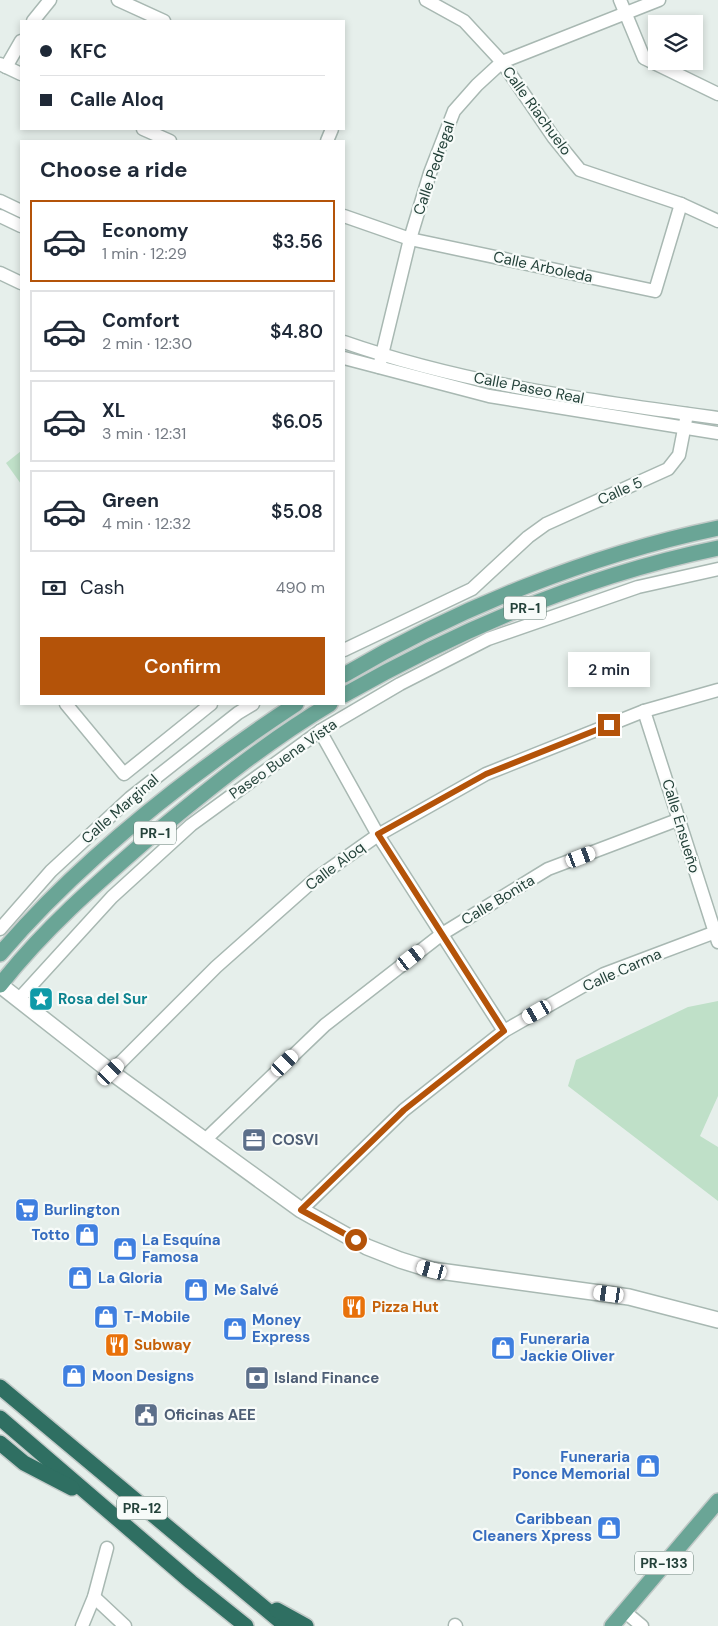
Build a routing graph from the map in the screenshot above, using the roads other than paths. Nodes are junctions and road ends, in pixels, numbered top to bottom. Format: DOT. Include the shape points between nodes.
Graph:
graph roads {
  1 [pos="50,0"];
  2 [pos="118,0"];
  3 [pos="426,0"];
  4 [pos="620,0"];
  5 [pos="659,0"];
  6 [pos="626,13"];
  7 [pos="33,20"];
  8 [pos="162,20"];
  9 [pos="20,42"];
  10 [pos="502,62"];
  11 [pos="3,65"];
  12 [pos="20,74"];
  13 [pos="718,94"];
  14 [pos="145,130"];
  15 [pos="168,140"];
  16 [pos="681,204"];
  17 [pos="1,205"];
  18 [pos="20,211"];
  19 [pos="0,216"];
  20 [pos="345,216"];
  21 [pos="718,221"];
  22 [pos="20,226"];
  23 [pos="410,238"];
  24 [pos="0,273"];
  25 [pos="20,283"];
  26 [pos="345,343"];
  27 [pos="345,358"];
  28 [pos="380,361"];
  29 [pos="687,414"];
  30 [pos="718,418"];
  31 [pos="684,427"];
  32 [pos="718,433"];
  33 [pos="718,528"];
  34 [pos="718,548"];
  35 [pos="718,568"];
  36 [pos="345,650"];
  37 [pos="345,674"];
  38 [pos="718,690"];
  39 [pos="345,695"];
  40 [pos="67,705"];
  41 [pos="210,705"];
  42 [pos="248,705"];
  43 [pos="295,705"];
  44 [pos="328,705"];
  45 [pos="235,708"];
  46 [pos="644,711"];
  47 [pos="320,731"];
  48 [pos="680,819"];
  49 [pos="378,834"];
  50 [pos="0,930"];
  51 [pos="442,934"];
  52 [pos="716,935"];
  53 [pos="0,954"];
  54 [pos="0,985"];
  55 [pos="18,1000"];
  56 [pos="504,1031"];
  57 [pos="111,1072"];
  58 [pos="205,1140"];
  59 [pos="301,1210"];
  60 [pos="718,1320"];
  61 [pos="0,1387"];
  62 [pos="0,1418"];
  63 [pos="0,1443"];
  64 [pos="96,1500"];
  65 [pos="718,1501"];
  66 [pos="107,1548"];
  67 [pos="240,1589"];
  68 [pos="94,1597"];
  69 [pos="225,1608"];
  70 [pos="624,1611"];
  71 [pos="82,1626"];
  72 [pos="125,1626"];
  73 [pos="237,1626"];
  74 [pos="246,1626"];
  75 [pos="286,1626"];
  76 [pos="306,1626"];
  77 [pos="612,1626"];
  78 [pos="642,1626"];
  1 -- 7 [label="street"];
  2 -- 8 [label="street"];
  3 -- 10 [label="street, Calle Riachuelo" via="464,21"];
  4 -- 6 [label="street"];
  5 -- 6 [label="street, Calle Pedregal"];
  6 -- 10 [label="street, Calle Pedregal"];
  6 -- 13 [label="street" via="644,58"];
  9 -- 11 [label="street"];
  10 -- 16 [label="street, Calle Riachuelo" via="580,170"];
  10 -- 23 [label="street, Calle Pedregal" via="454,111"];
  11 -- 12 [label="street"];
  14 -- 15 [label="street"];
  16 -- 21 [label="street, Calle Riachuelo"];
  16 -- 23 [label="street, Calle Arboleda" via="655,291"];
  17 -- 18 [label="street"];
  19 -- 22 [label="street"];
  20 -- 23 [label="street, Calle Arboleda"];
  23 -- 28 [label="street, Calle Pedregal"];
  24 -- 25 [label="street"];
  26 -- 28 [label="street, Calle Paseo Real"];
  27 -- 28 [label="street, Calle Paseo Real"];
  28 -- 29 [label="street, Calle Paseo Real" via="509,387"];
  28 -- 31 [label="street, Calle Paseo Real" via="489,396"];
  29 -- 30 [label="street, Calle Paseo Real"];
  29 -- 31 [label="street, Calle 5"];
  31 -- 32 [label="street, Calle Paseo Real"];
  31 -- 36 [label="street, Calle 5" via="679,455 668,469 546,524 472,589"];
  33 -- 37 [label="main road, PR-1" via="652,543 571,569 445,623"];
  34 -- 39 [label="main road, PR-1" via="633,569 518,611 443,643"];
  35 -- 47 [label="street, Paseo Buena Vista" via="638,587 488,639 400,684"];
  38 -- 46 [label="street, Calle Aloq"];
  40 -- 41 [label="street" via="124,774"];
  42 -- 45 [label="street, Calle Marginal"];
  43 -- 53 [label="main road, PR-1" via="236,745 116,839 58,890"];
  44 -- 54 [label="main road, PR-1" via="297,724 198,797 100,880 50,928"];
  45 -- 50 [label="street, Calle Marginal" via="51,871"];
  46 -- 48 [label="street, Calle Ensueño"];
  46 -- 49 [label="street, Calle Aloq" via="486,774"];
  47 -- 49 [label="street"];
  47 -- 55 [label="street, Paseo Buena Vista" via="191,825 112,897"];
  48 -- 51 [label="street, Calle Bonita" via="548,870"];
  48 -- 52 [label="street, Calle Ensueño"];
  49 -- 51 [label="street"];
  49 -- 57 [label="street, Calle Aloq" via="314,880 223,960"];
  51 -- 56 [label="street"];
  51 -- 58 [label="street, Calle Bonita" via="325,1025"];
  52 -- 56 [label="street, Calle Carma" via="604,974"];
  54 -- 55 [label="street"];
  55 -- 57 [label="street"];
  56 -- 59 [label="street, Calle Carma" via="404,1110"];
  57 -- 58 [label="street"];
  58 -- 59 [label="street"];
  59 -- 60 [label="street" via="367,1247 432,1270 629,1297"];
  61 -- 67 [label="highway, PR-12"];
  62 -- 64 [label="highway, PR-12"];
  63 -- 64 [label="highway" via="24,1463"];
  64 -- 69 [label="highway, PR-12"];
  65 -- 70 [label="main road, PR-133"];
  66 -- 68 [label="street"];
  67 -- 75 [label="highway, PR-12"];
  67 -- 76 [label="highway"];
  68 -- 71 [label="street"];
  68 -- 72 [label="street"];
  69 -- 73 [label="highway"];
  69 -- 74 [label="highway, PR-12"];
  70 -- 77 [label="main road, PR-133"];
  70 -- 78 [label="street"];
}
